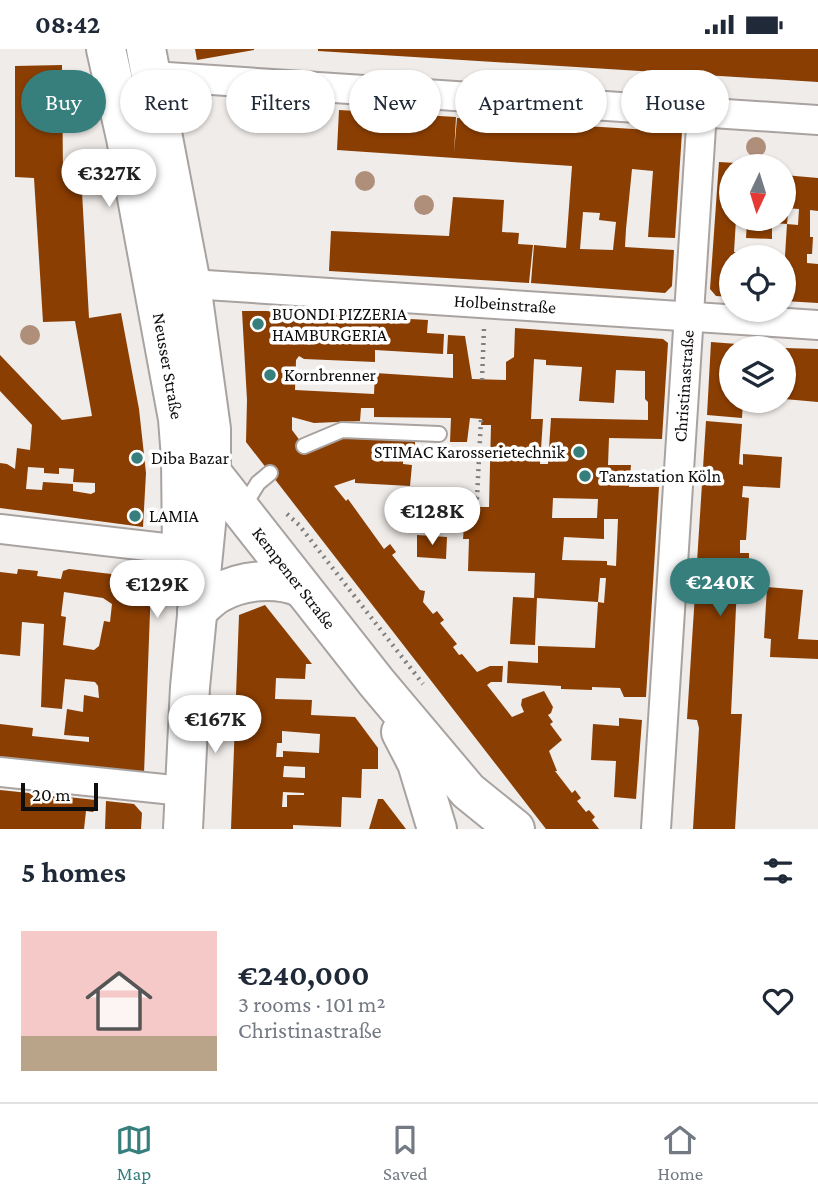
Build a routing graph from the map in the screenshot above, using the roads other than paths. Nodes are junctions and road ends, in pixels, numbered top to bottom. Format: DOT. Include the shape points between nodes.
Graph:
graph roads {
  1 [pos="107,53"];
  2 [pos="149,62"];
  3 [pos="621,104"];
  4 [pos="729,113"];
  5 [pos="818,120"];
  6 [pos="701,133"];
  7 [pos="191,284"];
  8 [pos="689,317"];
  9 [pos="818,325"];
  10 [pos="178,419"];
  11 [pos="439,434"];
  12 [pos="304,446"];
  13 [pos="211,473"];
  14 [pos="270,473"];
  15 [pos="241,510"];
  16 [pos="0,529"];
  17 [pos="193,581"];
  18 [pos="300,587"];
  19 [pos="377,683"];
  20 [pos="190,687"];
  21 [pos="0,772"];
  22 [pos="183,791"];
  23 [pos="506,821"];
  24 [pos="183,829"];
  25 [pos="437,829"];
  26 [pos="462,829"];
  27 [pos="656,829"];
  1 -- 2 [label="main road"];
  1 -- 10 [label="main road, Neusser Straße"];
  2 -- 3 [label="street"];
  2 -- 7 [label="main road, Neusser Straße"];
  4 -- 5 [label="street"];
  6 -- 8 [label="street, Christinastraße"];
  7 -- 8 [label="street, Holbeinstraße"];
  7 -- 13 [label="main road, Neusser Straße" via="211,429"];
  8 -- 9 [label="street, Holbeinstraße"];
  8 -- 27 [label="street, Christinastraße"];
  10 -- 13 [label="main road, Kempener Straße"];
  10 -- 17 [label="main road, Neusser Straße"];
  11 -- 12 [label="lane" via="341,430"];
  13 -- 15 [label="main road, Kempener Straße"];
  13 -- 17 [label="main road, Neusser Straße"];
  14 -- 15 [label="lane"];
  15 -- 18 [label="main road, Kempener Straße"];
  16 -- 17 [label="street"];
  17 -- 18 [label="main road" via="219,593 247,583 286,581"];
  17 -- 20 [label="main road, Neusser Straße"];
  17 -- 20 [label="main road, Neusser Straße"];
  18 -- 19 [label="main road, Kempener Straße"];
  19 -- 23 [label="main road, Kempener Straße" via="468,791"];
  19 -- 25 [label="main road, Kempener Straße" via="417,762"];
  20 -- 22 [label="main road, Neusser Straße"];
  21 -- 22 [label="street"];
  22 -- 24 [label="main road, Neusser Straße"];
  23 -- 26 [label="main road, Kempener Straße" via="475,821"];
}
